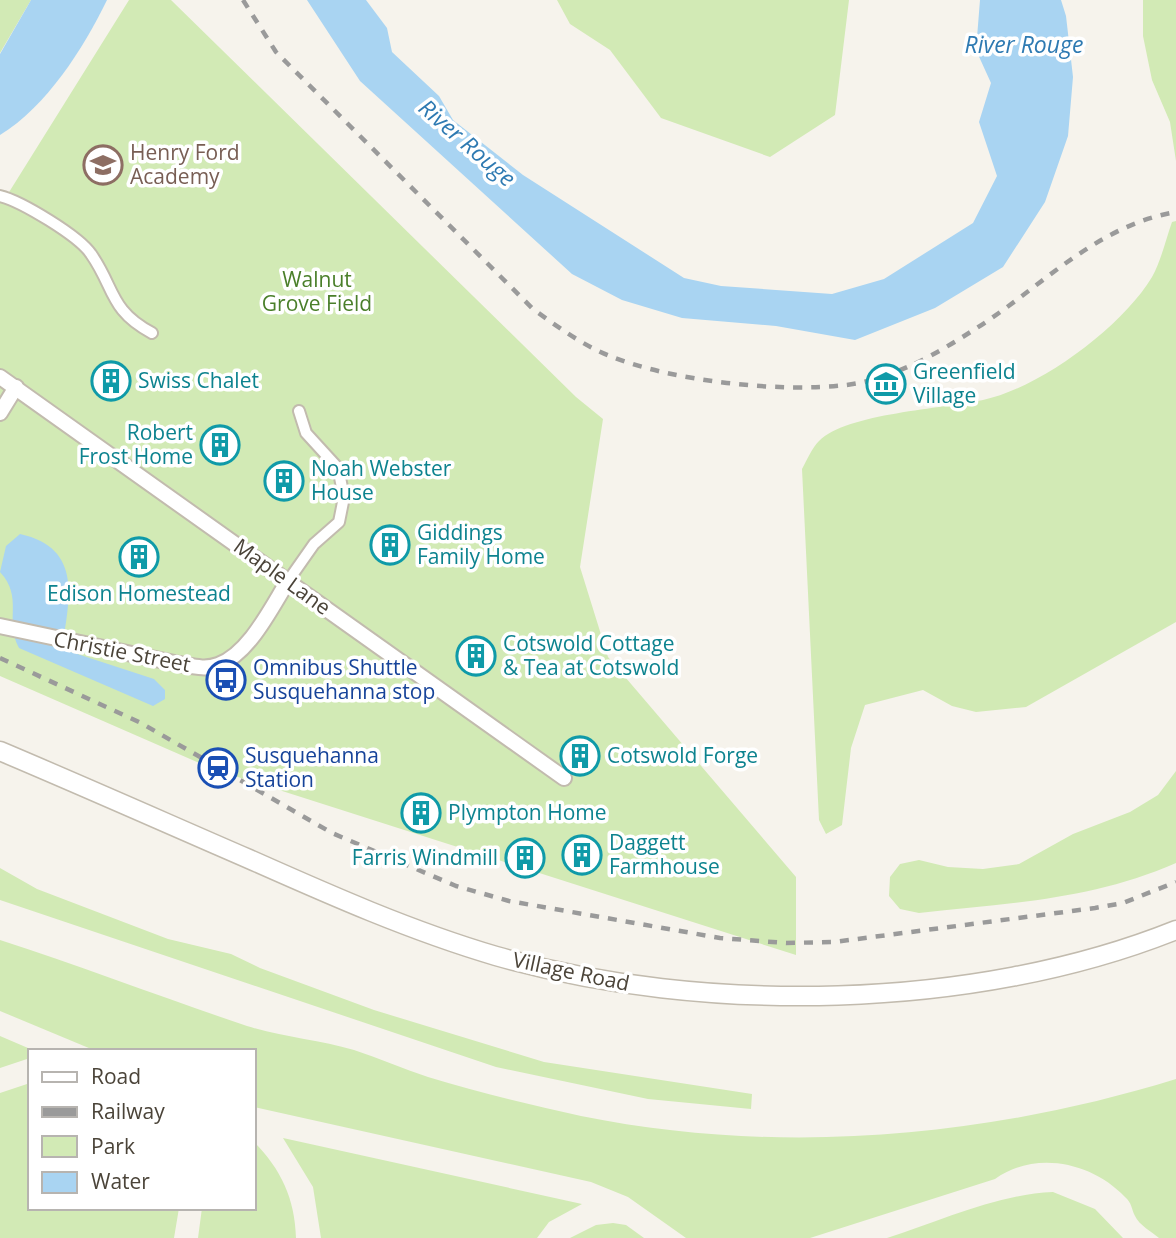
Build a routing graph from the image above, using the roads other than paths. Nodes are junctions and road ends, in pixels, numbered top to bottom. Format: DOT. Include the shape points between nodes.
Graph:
graph roads {
  1 [pos="5,197"];
  2 [pos="152,333"];
  3 [pos="0,377"];
  4 [pos="16,387"];
  5 [pos="299,411"];
  6 [pos="0,414"];
  7 [pos="289,582"];
  8 [pos="3,628"];
  9 [pos="0,751"];
  10 [pos="564,778"];
  11 [pos="1176,930"];
  1 -- 2 [label="street" via="84,245 123,314"];
  3 -- 4 [label="street, Maple Lane"];
  4 -- 6 [label="street"];
  4 -- 7 [label="street, Maple Lane"];
  5 -- 7 [label="street" via="306,433 338,468 344,497 339,522 314,544"];
  7 -- 8 [label="street, Christie Street" via="232,657 201,668"];
  7 -- 10 [label="street, Maple Lane"];
  9 -- 11 [label="street, Village Road" via="406,926 497,956 646,987 800,997 903,990 1047,969"];
}
